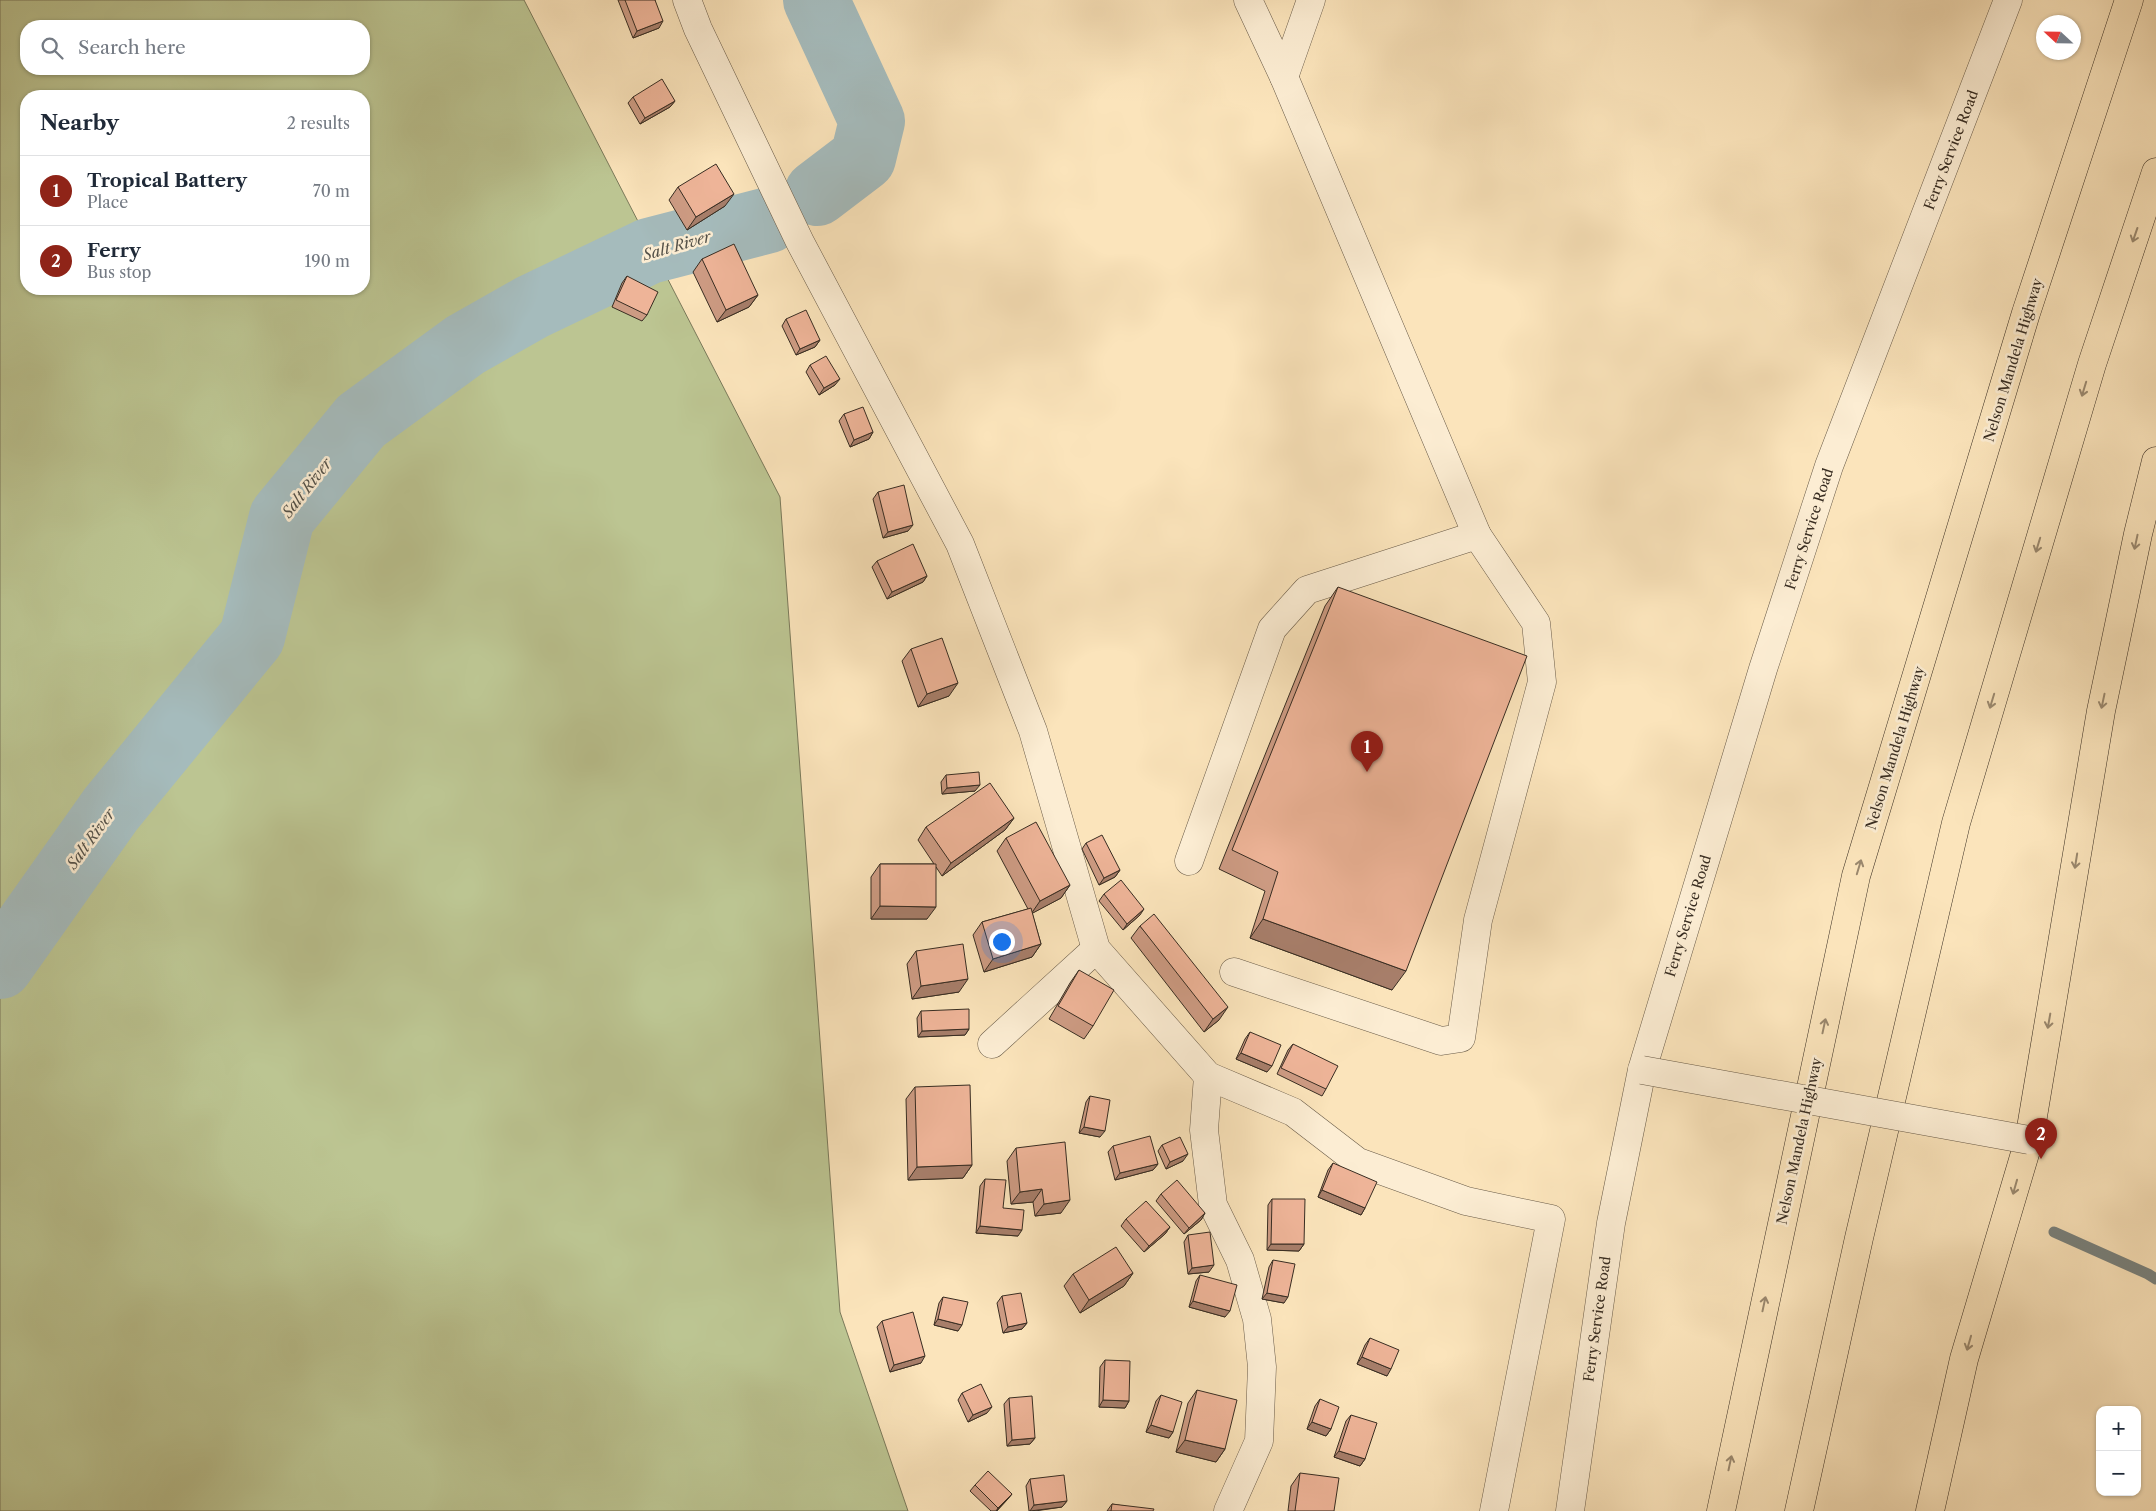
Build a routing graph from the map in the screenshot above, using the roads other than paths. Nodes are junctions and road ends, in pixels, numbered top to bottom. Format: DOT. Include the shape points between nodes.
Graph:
graph roads {
  1 [pos="687,0"];
  2 [pos="1248,0"];
  3 [pos="1311,0"];
  4 [pos="2008,0"];
  5 [pos="2129,0"];
  6 [pos="1284,77"];
  7 [pos="2156,172"];
  8 [pos="2156,461"];
  9 [pos="1477,535"];
  10 [pos="1188,861"];
  11 [pos="1096,949"];
  12 [pos="1234,972"];
  13 [pos="992,1044"];
  14 [pos="1642,1070"];
  15 [pos="1208,1076"];
  16 [pos="2028,1140"];
  17 [pos="1228,1511"];
  18 [pos="1494,1511"];
  19 [pos="1570,1511"];
  20 [pos="1721,1511"];
  21 [pos="1799,1511"];
  22 [pos="1930,1511"];
  1 -- 11 [label="street" via="800,242 960,544 1033,731"];
  2 -- 6 [label="street"];
  3 -- 6 [label="street"];
  4 -- 14 [label="street, Ferry Service Road" via="1829,466 1763,669"];
  20 -- 5 [label="highway, Nelson Mandela Highway, one-way" via="1856,876 2026,313"];
  6 -- 9 [label="street"];
  7 -- 21 [label="highway, one-way" via="2092,364 1956,823"];
  8 -- 16 [label="highway, one-way" via="2101,712"];
  9 -- 10 [label="street" via="1307,590 1272,629"];
  9 -- 12 [label="street" via="1536,623 1542,682 1478,920 1461,1038 1442,1041"];
  11 -- 13 [label="street"];
  11 -- 15 [label="street"];
  14 -- 16 [label="street, bridge"];
  14 -- 19 [label="street, Ferry Service Road" via="1611,1223"];
  15 -- 17 [label="street" via="1204,1130 1213,1204 1240,1260 1257,1319 1262,1367 1259,1441"];
  15 -- 18 [label="street" via="1293,1112 1358,1162 1466,1201 1552,1219"];
  16 -- 22 [label="highway, one-way" via="1964,1359"];
}
